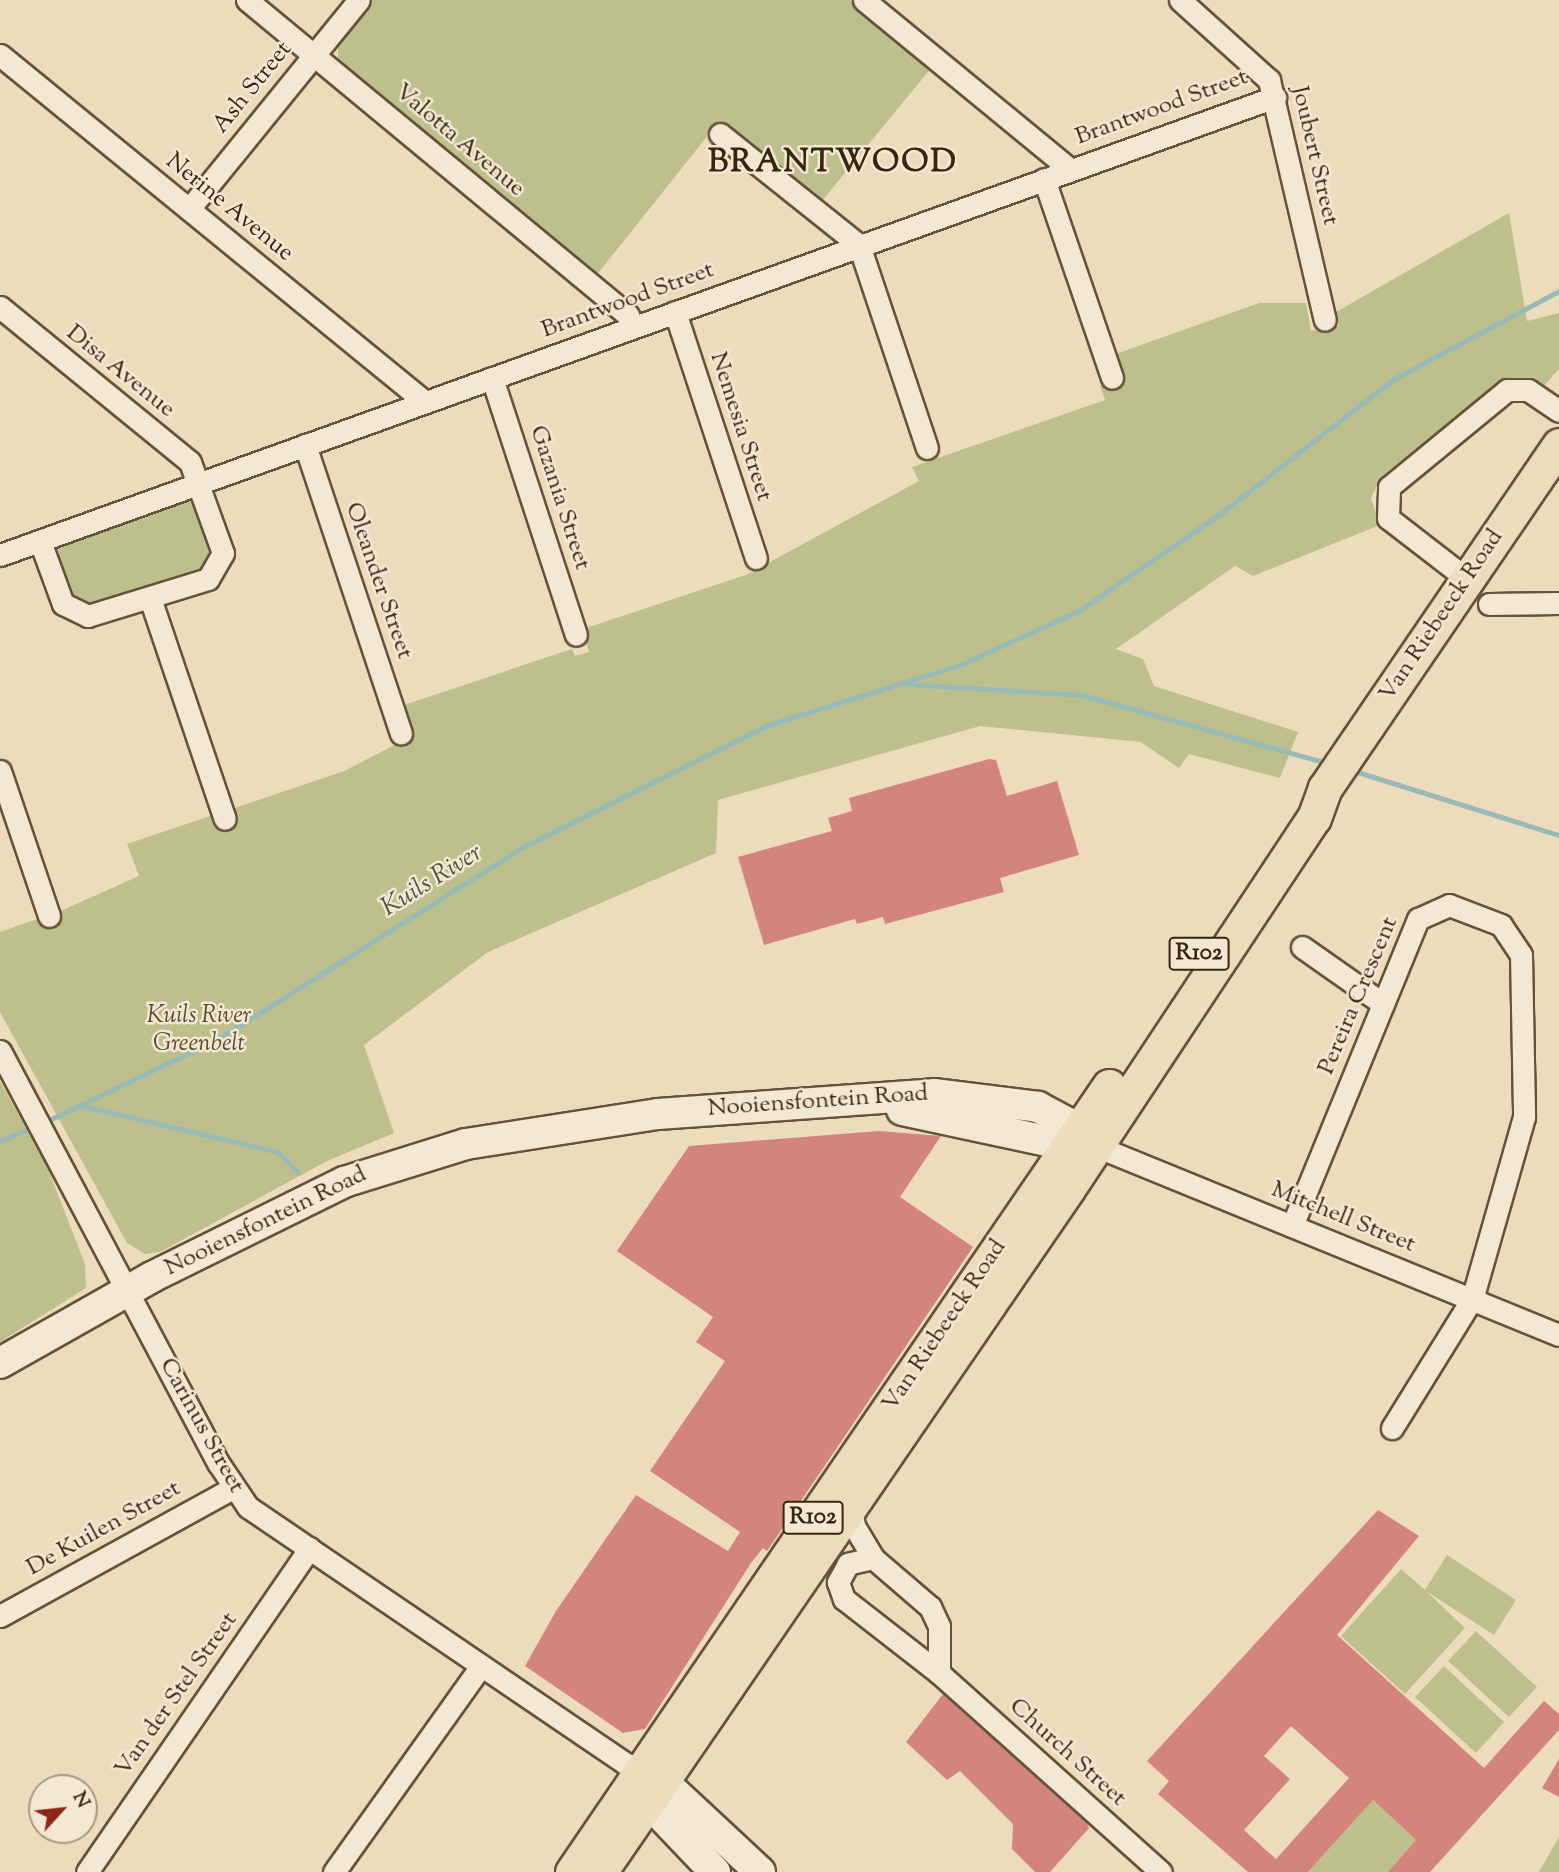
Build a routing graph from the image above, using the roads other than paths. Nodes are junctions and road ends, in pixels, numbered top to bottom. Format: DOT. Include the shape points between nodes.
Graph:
graph roads {
  1 [pos="247,0"];
  2 [pos="359,0"];
  3 [pos="864,0"];
  4 [pos="1181,0"];
  5 [pos="0,55"];
  6 [pos="313,55"];
  7 [pos="1275,97"];
  8 [pos="720,134"];
  9 [pos="1070,169"];
  10 [pos="1044,178"];
  11 [pos="189,209"];
  12 [pos="859,245"];
  13 [pos="0,307"];
  14 [pos="675,312"];
  15 [pos="1325,320"];
  16 [pos="633,327"];
  17 [pos="492,377"];
  18 [pos="1112,378"];
  19 [pos="425,402"];
  20 [pos="1559,411"];
  21 [pos="305,445"];
  22 [pos="1559,445"];
  23 [pos="927,448"];
  24 [pos="201,483"];
  25 [pos="40,541"];
  26 [pos="0,555"];
  27 [pos="756,558"];
  28 [pos="1467,579"];
  29 [pos="150,598"];
  30 [pos="1559,603"];
  31 [pos="1489,604"];
  32 [pos="576,635"];
  33 [pos="401,733"];
  34 [pos="0,771"];
  35 [pos="225,819"];
  36 [pos="49,916"];
  37 [pos="1302,947"];
  38 [pos="1383,1004"];
  39 [pos="0,1051"];
  40 [pos="1090,1143"];
  41 [pos="1292,1226"];
  42 [pos="128,1291"];
  43 [pos="1472,1299"];
  44 [pos="1559,1335"];
  45 [pos="0,1363"];
  46 [pos="1392,1428"];
  47 [pos="233,1488"];
  48 [pos="851,1505"];
  49 [pos="310,1548"];
  50 [pos="873,1558"];
  51 [pos="0,1616"];
  52 [pos="481,1666"];
  53 [pos="939,1673"];
  54 [pos="643,1779"];
  55 [pos="87,1872"];
  56 [pos="334,1872"];
  57 [pos="572,1872"];
  58 [pos="600,1872"];
  59 [pos="715,1872"];
  60 [pos="760,1872"];
  61 [pos="1161,1872"];
  1 -- 6 [label="street, Valotta Avenue"];
  2 -- 6 [label="street, Ash Street"];
  3 -- 9 [label="street"];
  4 -- 7 [label="street, Joubert Street" via="1262,68"];
  5 -- 11 [label="street, Nerine Avenue"];
  6 -- 11 [label="street, Ash Street"];
  6 -- 16 [label="street, Valotta Avenue" via="628,315"];
  7 -- 9 [label="street, Brantwood Street"];
  7 -- 15 [label="street, Joubert Street"];
  8 -- 12 [label="street"];
  9 -- 10 [label="street, Brantwood Street"];
  10 -- 12 [label="street, Brantwood Street"];
  10 -- 18 [label="street"];
  11 -- 19 [label="street, Nerine Avenue"];
  12 -- 14 [label="street, Brantwood Street"];
  12 -- 23 [label="street"];
  13 -- 24 [label="street, Disa Avenue" via="190,462"];
  14 -- 16 [label="street, Brantwood Street"];
  14 -- 27 [label="street, Nemesia Street"];
  16 -- 17 [label="street, Brantwood Street"];
  17 -- 19 [label="street, Brantwood Street"];
  17 -- 32 [label="street, Gazania Street"];
  19 -- 21 [label="street, Brantwood Street"];
  20 -- 28 [label="street" via="1528,390 1507,390 1398,477 1383,508"];
  21 -- 24 [label="street, Brantwood Street"];
  21 -- 33 [label="street, Oleander Street"];
  22 -- 28 [label="main road, Van Riebeeck Road / R102"];
  24 -- 25 [label="street, Brantwood Street"];
  24 -- 29 [label="street, Disa Avenue" via="221,545 219,568 208,579"];
  25 -- 26 [label="street, Brantwood Street"];
  25 -- 29 [label="street, Disa Avenue" via="60,597 76,614 94,615"];
  28 -- 40 [label="main road, Van Riebeeck Road / R102" via="1325,788 1301,806"];
  29 -- 35 [label="street"];
  30 -- 31 [label="street"];
  34 -- 36 [label="street"];
  37 -- 38 [label="street"];
  38 -- 41 [label="street, Pereira Crescent"];
  38 -- 43 [label="street, Pereira Crescent" via="1418,919 1430,910 1450,905 1515,938 1521,955 1524,1116"];
  39 -- 42 [label="street, Carinus Street"];
  40 -- 41 [label="street, Mitchell Street"];
  40 -- 42 [label="street, Nooiensfontein Road" via="996,1097 934,1094 698,1110 466,1144 383,1167"];
  40 -- 48 [label="main road, Van Riebeeck Road / R102"];
  40 -- 54 [label="main road, Van Riebeeck Road / R102"];
  41 -- 43 [label="street, Mitchell Street"];
  42 -- 45 [label="street, Nooiensfontein Road"];
  42 -- 47 [label="street, Carinus Street"];
  43 -- 44 [label="street, Mitchell Street"];
  43 -- 46 [label="street"];
  47 -- 49 [label="street, Carinus Street" via="248,1507"];
  47 -- 51 [label="street, De Kuilen Street"];
  48 -- 50 [label="street" via="854,1527"];
  48 -- 54 [label="main road, Van Riebeeck Road / R102"];
  49 -- 52 [label="street, Carinus Street"];
  49 -- 55 [label="street, Van der Stel Street"];
  50 -- 53 [label="street" via="937,1617"];
  50 -- 53 [label="street, Church Street" via="848,1564 841,1573 844,1599"];
  52 -- 54 [label="street, Carinus Street"];
  52 -- 56 [label="street"];
  53 -- 61 [label="street, Church Street"];
  54 -- 57 [label="main road, Van Riebeeck Road / R102"];
  54 -- 58 [label="main road, Van Riebeeck Road / R102"];
  54 -- 59 [label="street, Carinus Street"];
  54 -- 60 [label="street, Carinus Street"];
}
